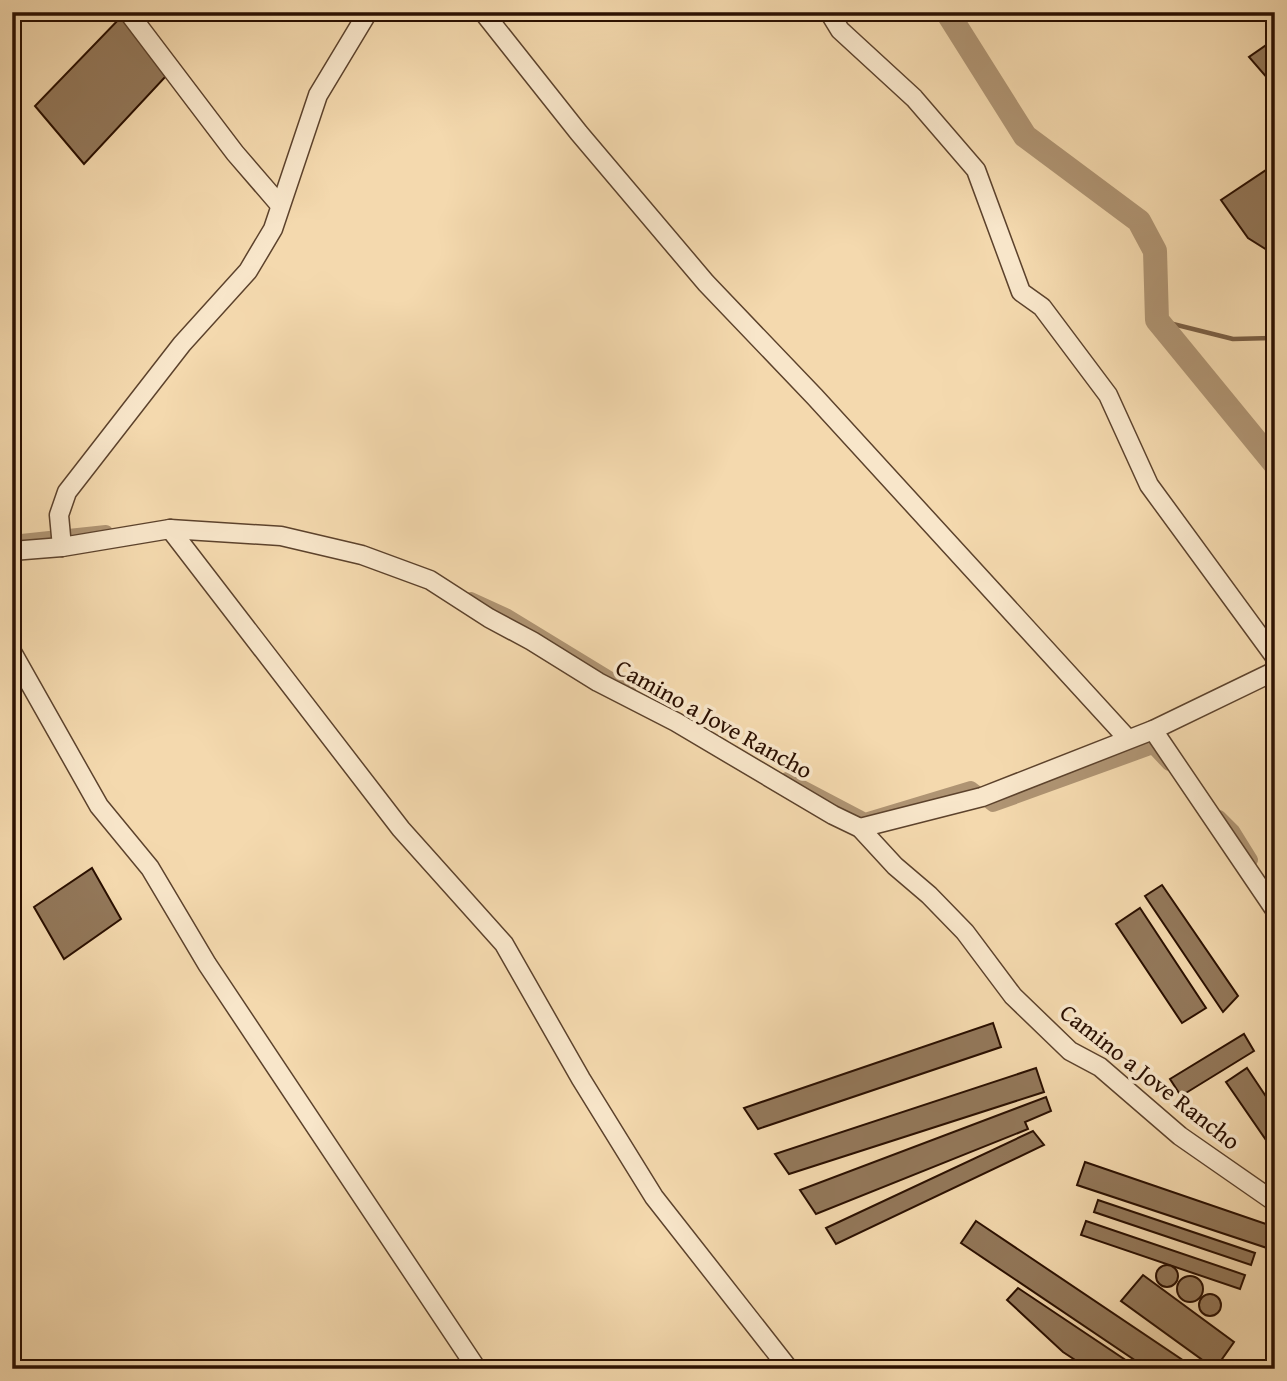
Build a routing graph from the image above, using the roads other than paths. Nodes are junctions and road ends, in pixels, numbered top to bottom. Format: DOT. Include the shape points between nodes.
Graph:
graph roads {
  1 [pos="128,12"];
  2 [pos="368,12"];
  3 [pos="482,12"];
  4 [pos="829,12"];
  5 [pos="279,204"];
  6 [pos="170,529"];
  7 [pos="62,547"];
  8 [pos="12,551"];
  9 [pos="12,652"];
  10 [pos="1275,657"];
  11 [pos="1275,671"];
  12 [pos="1153,730"];
  13 [pos="1127,738"];
  14 [pos="860,828"];
  15 [pos="1275,910"];
  16 [pos="1275,1202"];
  17 [pos="477,1369"];
  18 [pos="789,1369"];
  1 -- 5 [label="street"];
  2 -- 5 [label="street" via="318,95"];
  3 -- 13 [label="street" via="706,284"];
  4 -- 10 [label="street" via="840,30 914,98 976,170 1021,292 1042,307 1108,395 1149,485"];
  5 -- 7 [label="street" via="273,229 248,271 182,344 67,492 59,515"];
  6 -- 7 [label="street, Camino a Jove Rancho"];
  6 -- 14 [label="street, Camino a Jove Rancho" via="281,536 362,555 430,580 598,682"];
  6 -- 18 [label="street" via="401,829 504,944 654,1197"];
  7 -- 8 [label="street, Camino a Jove Rancho"];
  9 -- 17 [label="street" via="99,806 150,868 207,964"];
  11 -- 12 [label="street"];
  12 -- 13 [label="street"];
  12 -- 15 [label="street"];
  13 -- 14 [label="street" via="982,797"];
  14 -- 16 [label="street, Camino a Jove Rancho" via="965,932 1013,996 1070,1051 1100,1067 1180,1136"];
}
